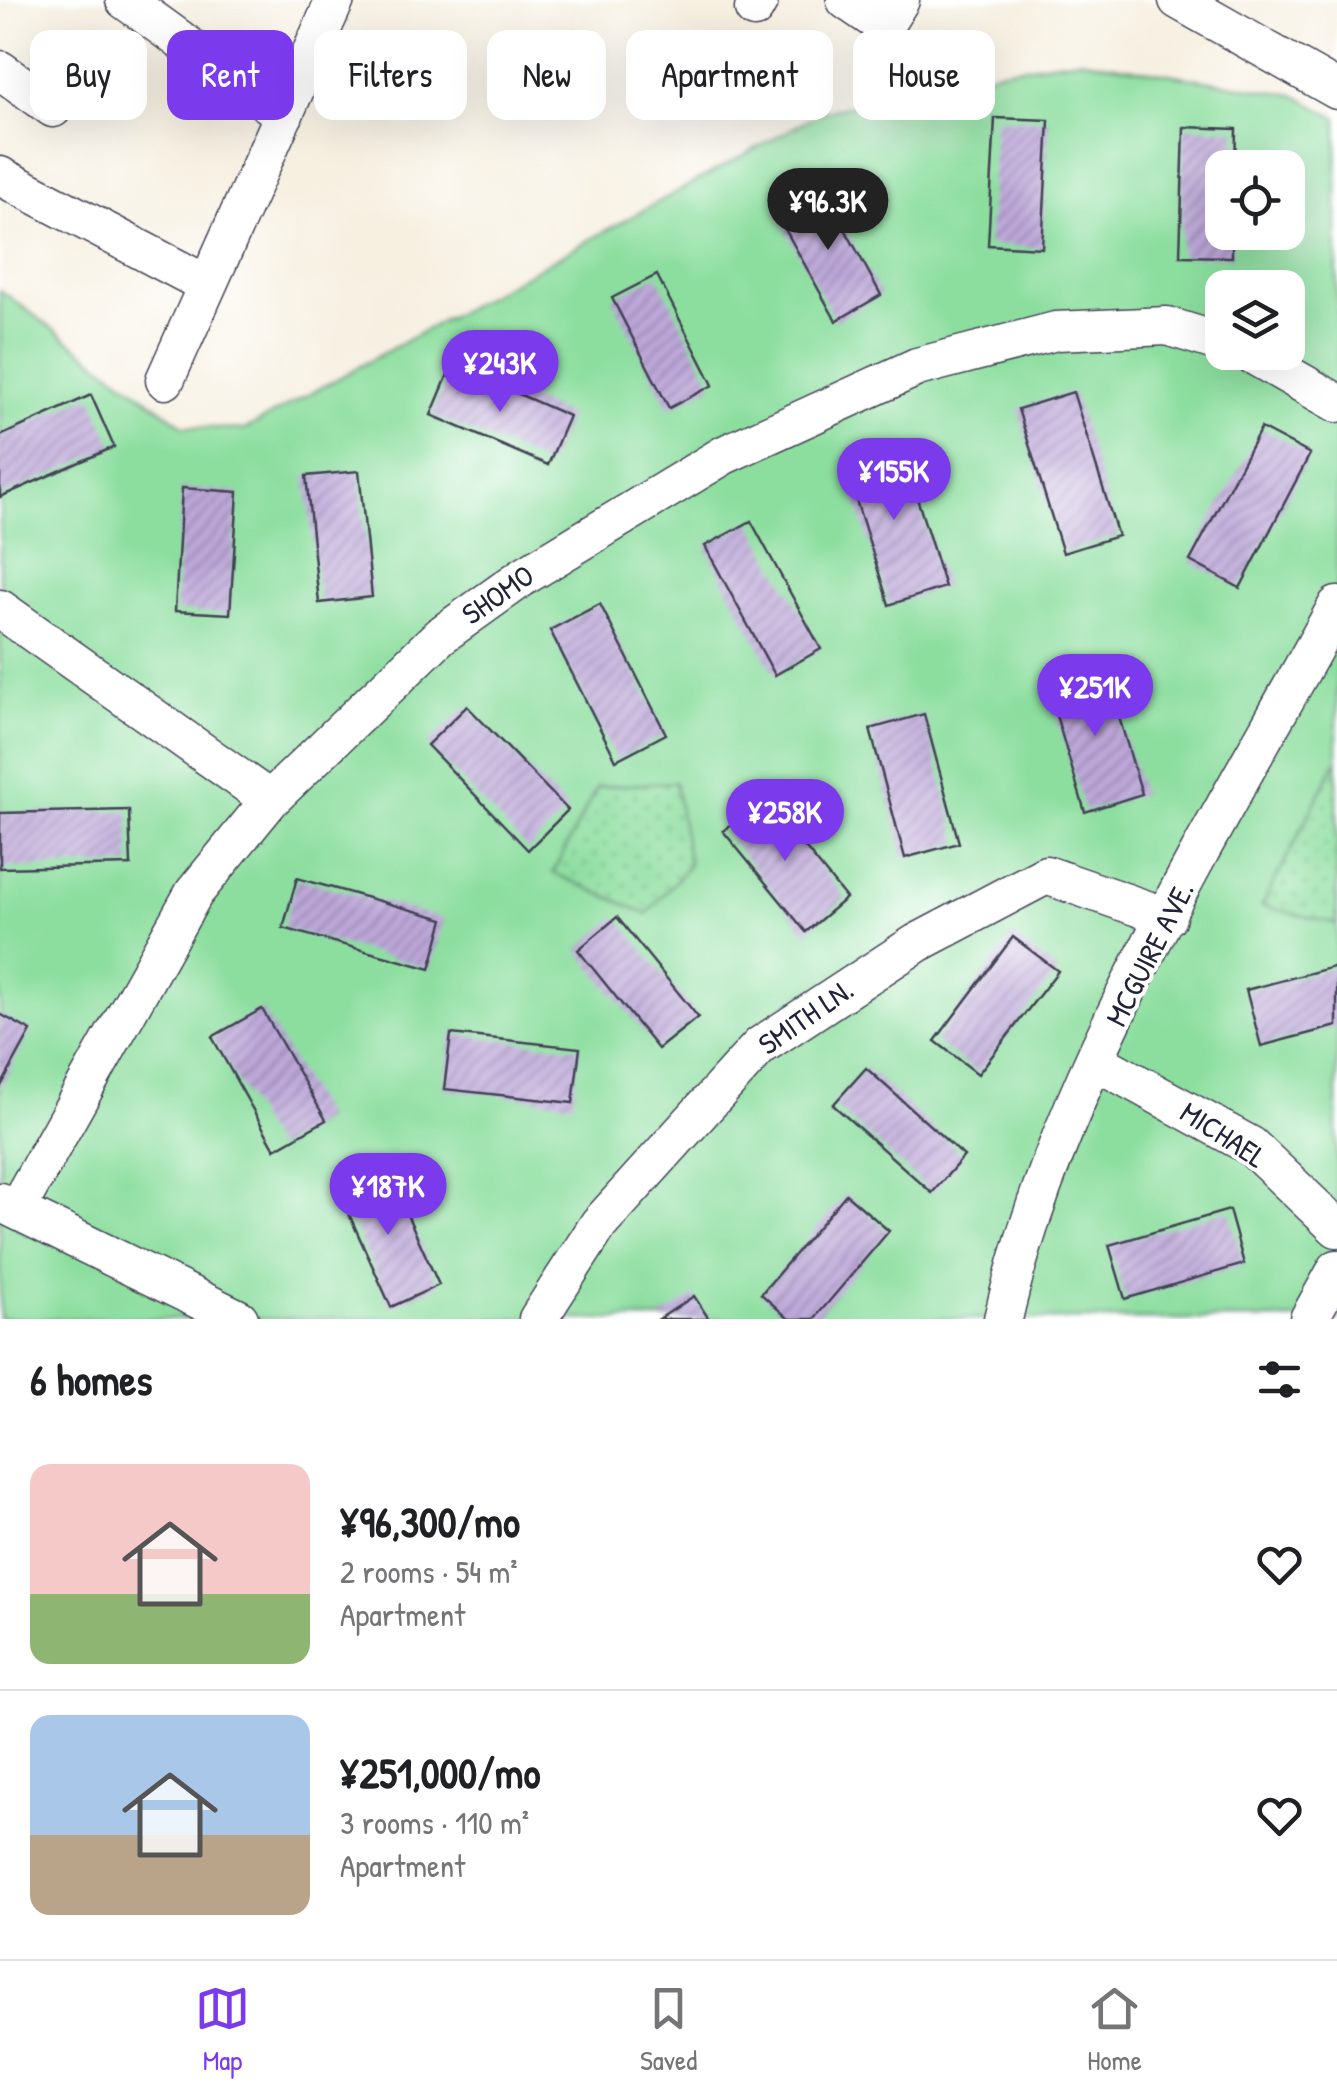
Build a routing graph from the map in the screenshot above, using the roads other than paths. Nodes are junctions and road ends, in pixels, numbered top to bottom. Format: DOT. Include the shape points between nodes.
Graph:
graph roads {
  1 [pos="125,0"];
  2 [pos="334,0"];
  3 [pos="846,0"];
  4 [pos="900,0"];
  5 [pos="1178,0"];
  6 [pos="167,30"];
  7 [pos="0,70"];
  8 [pos="1337,90"];
  9 [pos="30,92"];
  10 [pos="294,92"];
  11 [pos="282,120"];
  12 [pos="0,176"];
  13 [pos="206,284"];
  14 [pos="1205,338"];
  15 [pos="1279,370"];
  16 [pos="165,380"];
  17 [pos="1337,403"];
  18 [pos="1337,606"];
  19 [pos="0,609"];
  20 [pos="270,800"];
  21 [pos="1167,917"];
  22 [pos="1096,1061"];
  23 [pos="8,1206"];
  24 [pos="1337,1228"];
  25 [pos="1337,1269"];
  26 [pos="239,1319"];
  27 [pos="538,1319"];
  28 [pos="1003,1319"];
  29 [pos="1309,1319"];
  1 -- 6 [label="street"];
  2 -- 10 [label="street"];
  3 -- 4 [label="street" via="884,26"];
  5 -- 8 [label="street"];
  7 -- 9 [label="street"];
  11 -- 13 [label="street"];
  12 -- 13 [label="street"];
  13 -- 16 [label="street"];
  14 -- 20 [label="street, SHOMO" via="1166,326 1056,331 918,367 724,455 534,569 440,636"];
  15 -- 17 [label="street"];
  18 -- 21 [label="street, MCGUIRE AVE."];
  19 -- 20 [label="street"];
  20 -- 23 [label="street, SHOMO" via="194,892"];
  21 -- 22 [label="street, MCGUIRE AVE."];
  21 -- 27 [label="street, SMITH LN." via="1046,875 917,943 760,1046 599,1224"];
  22 -- 24 [label="street, MICHAEL" via="1250,1146"];
  22 -- 28 [label="street, MCGUIRE AVE." via="1043,1188"];
  23 -- 26 [label="street"];
  25 -- 29 [label="street"];
}
